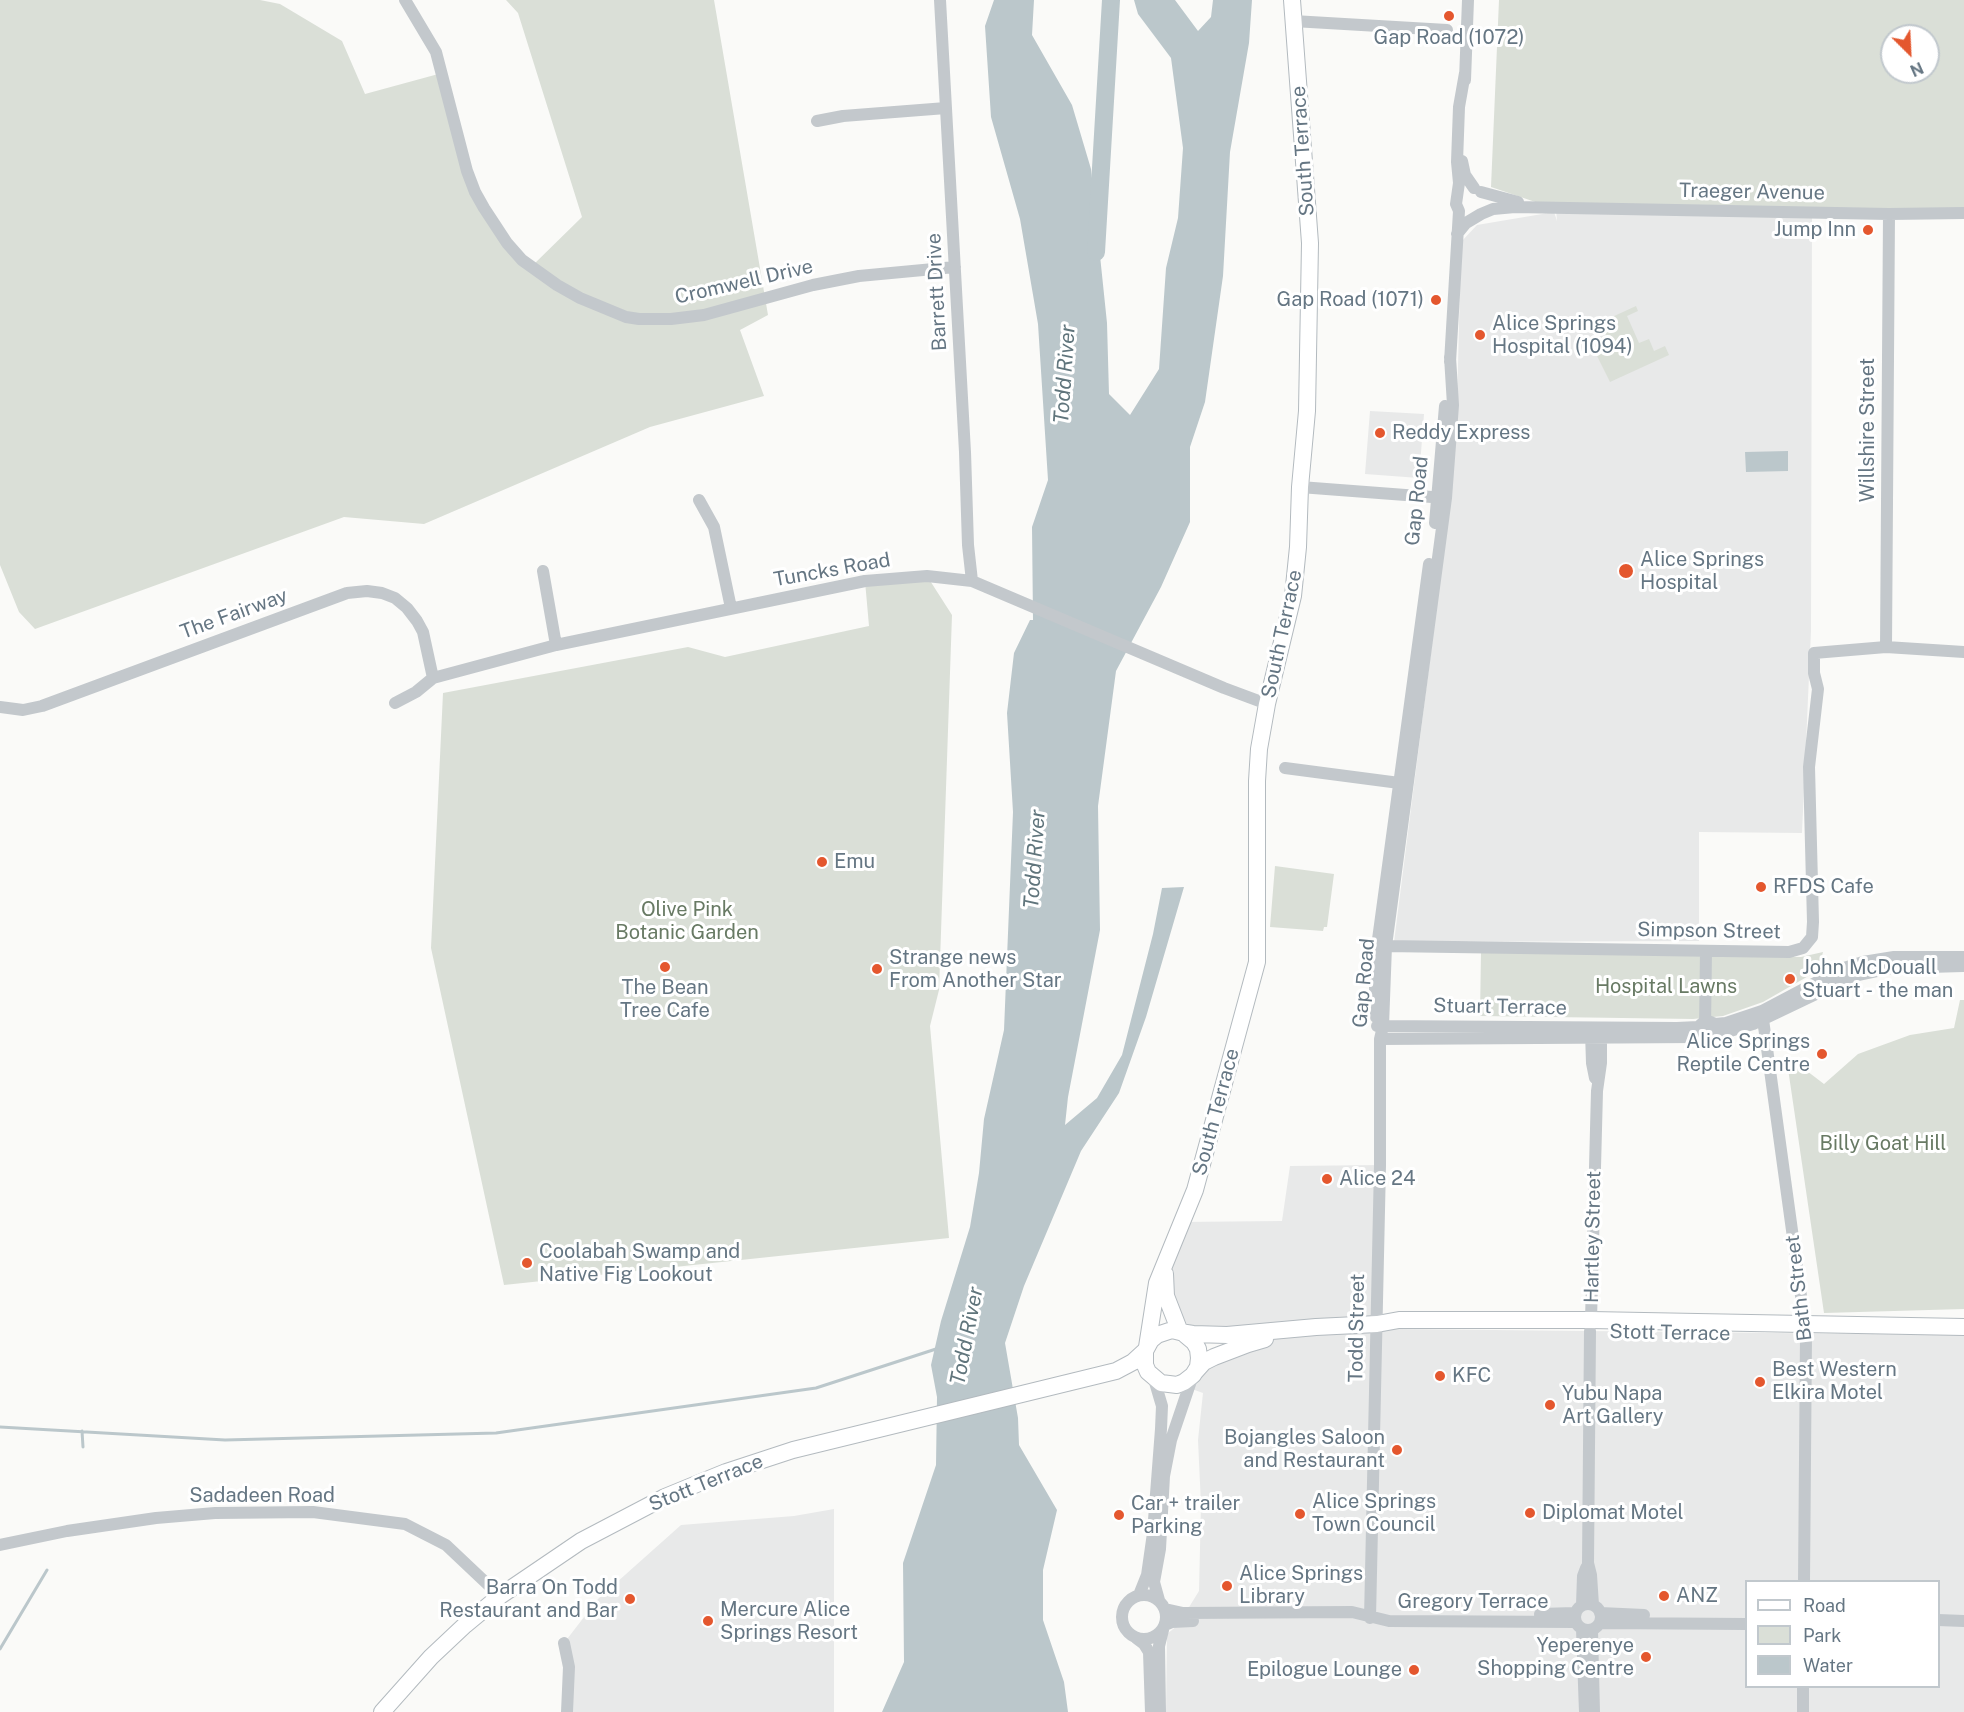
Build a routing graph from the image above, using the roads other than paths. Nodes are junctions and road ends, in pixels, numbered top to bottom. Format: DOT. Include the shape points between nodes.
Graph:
graph roads {
  1 [pos="405,0"];
  2 [pos="940,0"];
  3 [pos="1292,0"];
  4 [pos="1468,0"];
  5 [pos="1293,21"];
  6 [pos="1447,30"];
  7 [pos="1465,73"];
  8 [pos="945,108"];
  9 [pos="817,122"];
  10 [pos="1462,160"];
  11 [pos="1459,189"];
  12 [pos="1478,190"];
  13 [pos="1539,208"];
  14 [pos="1459,211"];
  15 [pos="1964,213"];
  16 [pos="1890,214"];
  17 [pos="1478,215"];
  18 [pos="1457,234"];
  19 [pos="955,267"];
  20 [pos="1300,486"];
  21 [pos="1442,498"];
  22 [pos="699,500"];
  23 [pos="543,571"];
  24 [pos="972,581"];
  25 [pos="731,609"];
  26 [pos="556,645"];
  27 [pos="1886,647"];
  28 [pos="1964,652"];
  29 [pos="433,678"];
  30 [pos="394,703"];
  31 [pos="1267,704"];
  32 [pos="0,706"];
  33 [pos="1285,768"];
  34 [pos="1404,784"];
  35 [pos="1386,946"];
  36 [pos="1706,951"];
  37 [pos="1964,957"];
  38 [pos="1964,966"];
  39 [pos="1757,1018"];
  40 [pos="1706,1020"];
  41 [pos="1380,1026"];
  42 [pos="1596,1033"];
  43 [pos="1706,1035"];
  44 [pos="1380,1039"];
  45 [pos="1167,1255"];
  46 [pos="1377,1324"];
  47 [pos="1590,1326"];
  48 [pos="1316,1327"];
  49 [pos="1964,1327"];
  50 [pos="1806,1330"];
  51 [pos="1181,1332"];
  52 [pos="1964,1335"];
  53 [pos="1146,1349"];
  54 [pos="1194,1374"];
  55 [pos="1094,1377"];
  56 [pos="1154,1378"];
  57 [pos="0,1545"];
  58 [pos="1804,1580"];
  59 [pos="1139,1595"];
  60 [pos="500,1596"];
  61 [pos="1162,1605"];
  62 [pos="1745,1617"];
  63 [pos="1370,1618"];
  64 [pos="1587,1618"];
  65 [pos="1940,1620"];
  66 [pos="1964,1621"];
  67 [pos="1745,1624"];
  68 [pos="1164,1627"];
  69 [pos="1136,1638"];
  70 [pos="564,1643"];
  71 [pos="1803,1688"];
  72 [pos="382,1712"];
  73 [pos="567,1712"];
  74 [pos="1151,1712"];
  75 [pos="1160,1712"];
  76 [pos="1585,1712"];
  77 [pos="1594,1712"];
  78 [pos="1803,1712"];
  1 -- 19 [label="street, Cromwell Drive" via="436,52 467,171 489,216 522,260 580,298 639,319 671,319 704,315 859,276"];
  2 -- 8 [label="street, Barrett Drive"];
  3 -- 5 [label="main road, South Terrace"];
  4 -- 7 [label="street, Gap Road"];
  5 -- 6 [label="street"];
  5 -- 20 [label="main road, South Terrace" via="1310,243 1307,411"];
  7 -- 10 [label="street, Gap Road"];
  7 -- 11 [label="street, Gap Road" via="1459,108"];
  8 -- 9 [label="street" via="843,116"];
  8 -- 19 [label="street, Barrett Drive"];
  10 -- 11 [label="street, Gap Road"];
  10 -- 12 [label="street" via="1465,175"];
  11 -- 12 [label="street"];
  11 -- 14 [label="street, Gap Road"];
  12 -- 13 [label="street, Traeger Avenue"];
  12 -- 17 [label="street" via="1486,204"];
  13 -- 16 [label="street, Traeger Avenue"];
  13 -- 17 [label="street, Traeger Avenue" via="1502,207"];
  14 -- 17 [label="street" via="1465,216"];
  14 -- 18 [label="street, Gap Road"];
  15 -- 16 [label="street, Traeger Avenue"];
  16 -- 27 [label="street, Willshire Street"];
  17 -- 18 [label="street"];
  18 -- 21 [label="street, Gap Road" via="1450,357 1453,405"];
  19 -- 24 [label="street, Barrett Drive"];
  20 -- 21 [label="street"];
  20 -- 31 [label="main road, South Terrace" via="1293,596"];
  21 -- 34 [label="street, Gap Road"];
  22 -- 25 [label="street" via="714,527"];
  23 -- 26 [label="street"];
  24 -- 25 [label="street, Tuncks Road" via="927,576 865,581"];
  24 -- 31 [label="street, Tuncks Road"];
  25 -- 26 [label="street, Tuncks Road"];
  26 -- 29 [label="street, Tuncks Road"];
  27 -- 28 [label="street"];
  27 -- 36 [label="street, Simpson Street" via="1814,652 1818,689 1809,767 1812,937 1803,948 1790,952"];
  29 -- 30 [label="street, Tuncks Road"];
  29 -- 32 [label="street, The Fairway" via="417,621 395,598 367,591 347,593 42,706 23,710"];
  31 -- 45 [label="main road, South Terrace" via="1257,782 1257,962 1195,1190"];
  33 -- 34 [label="street"];
  34 -- 35 [label="street, Gap Road"];
  34 -- 41 [label="street, Gap Road" via="1376,954"];
  35 -- 36 [label="street, Simpson Street"];
  35 -- 41 [label="street, Gap Road"];
  36 -- 40 [label="street"];
  37 -- 39 [label="street, Stuart Terrace" via="1894,957 1863,962 1815,983"];
  38 -- 39 [label="street, Stuart Terrace" via="1892,968 1859,975"];
  39 -- 40 [label="street, Stuart Terrace" via="1715,1024"];
  39 -- 43 [label="street, Stuart Terrace" via="1739,1029"];
  39 -- 50 [label="street, Bath Street" via="1767,1042"];
  40 -- 42 [label="street, Stuart Terrace" via="1698,1027"];
  40 -- 43 [label="street"];
  41 -- 42 [label="street, Stuart Terrace"];
  41 -- 44 [label="street, Gap Road"];
  42 -- 43 [label="street, Stuart Terrace" via="1684,1038"];
  42 -- 44 [label="street, Stuart Terrace"];
  42 -- 47 [label="street, Hartley Street"];
  44 -- 46 [label="street, Todd Street"];
  45 -- 51 [label="main road, South Terrace" via="1166,1296"];
  45 -- 53 [label="main road, South Terrace" via="1155,1289"];
  46 -- 47 [label="main road, Stott Terrace" via="1399,1320"];
  46 -- 48 [label="main road, Stott Terrace"];
  46 -- 63 [label="street, Todd Street"];
  47 -- 50 [label="main road, Stott Terrace"];
  47 -- 64 [label="street, Hartley Street" via="1591,1575"];
  48 -- 51 [label="main road, Stott Terrace" via="1227,1335"];
  48 -- 54 [label="main road, Stott Terrace" via="1235,1348 1204,1362"];
  49 -- 50 [label="main road, Stott Terrace"];
  50 -- 52 [label="main road, Stott Terrace"];
  50 -- 58 [label="street, Bath Street"];
  51 -- 53 [label="main road" via="1157,1335"];
  51 -- 54 [label="main road" via="1198,1349"];
  53 -- 55 [label="main road, Stott Terrace" via="1126,1366"];
  53 -- 56 [label="main road" via="1145,1365"];
  54 -- 56 [label="main road" via="1177,1385"];
  54 -- 61 [label="street" via="1171,1440 1164,1476 1154,1582"];
  55 -- 56 [label="main road, Stott Terrace"];
  55 -- 60 [label="main road, Stott Terrace" via="793,1450 693,1484 581,1541"];
  56 -- 59 [label="street" via="1162,1406 1161,1424 1153,1533 1147,1575"];
  57 -- 60 [label="street, Sadadeen Road" via="156,1518 314,1512 405,1524 446,1545"];
  59 -- 61 [label="street" via="1150,1595"];
  59 -- 69 [label="street" via="1128,1601 1123,1613 1124,1625"];
  60 -- 72 [label="main road, Stott Terrace" via="431,1657"];
  61 -- 63 [label="street, Gregory Terrace" via="1183,1613 1352,1612"];
  61 -- 68 [label="street" via="1167,1620"];
  62 -- 64 [label="street, Gregory Terrace"];
  63 -- 64 [label="street, Gregory Terrace" via="1389,1614"];
  63 -- 68 [label="street, Gregory Terrace" via="1179,1621"];
  64 -- 67 [label="street, Gregory Terrace"];
  64 -- 76 [label="street, Hartley Street"];
  64 -- 77 [label="street, Hartley Street"];
  65 -- 66 [label="street"];
  68 -- 69 [label="street" via="1154,1637"];
  68 -- 75 [label="street" via="1159,1646"];
  69 -- 74 [label="street" via="1149,1652"];
  70 -- 73 [label="street" via="569,1667"];
  71 -- 78 [label="street"];
}
